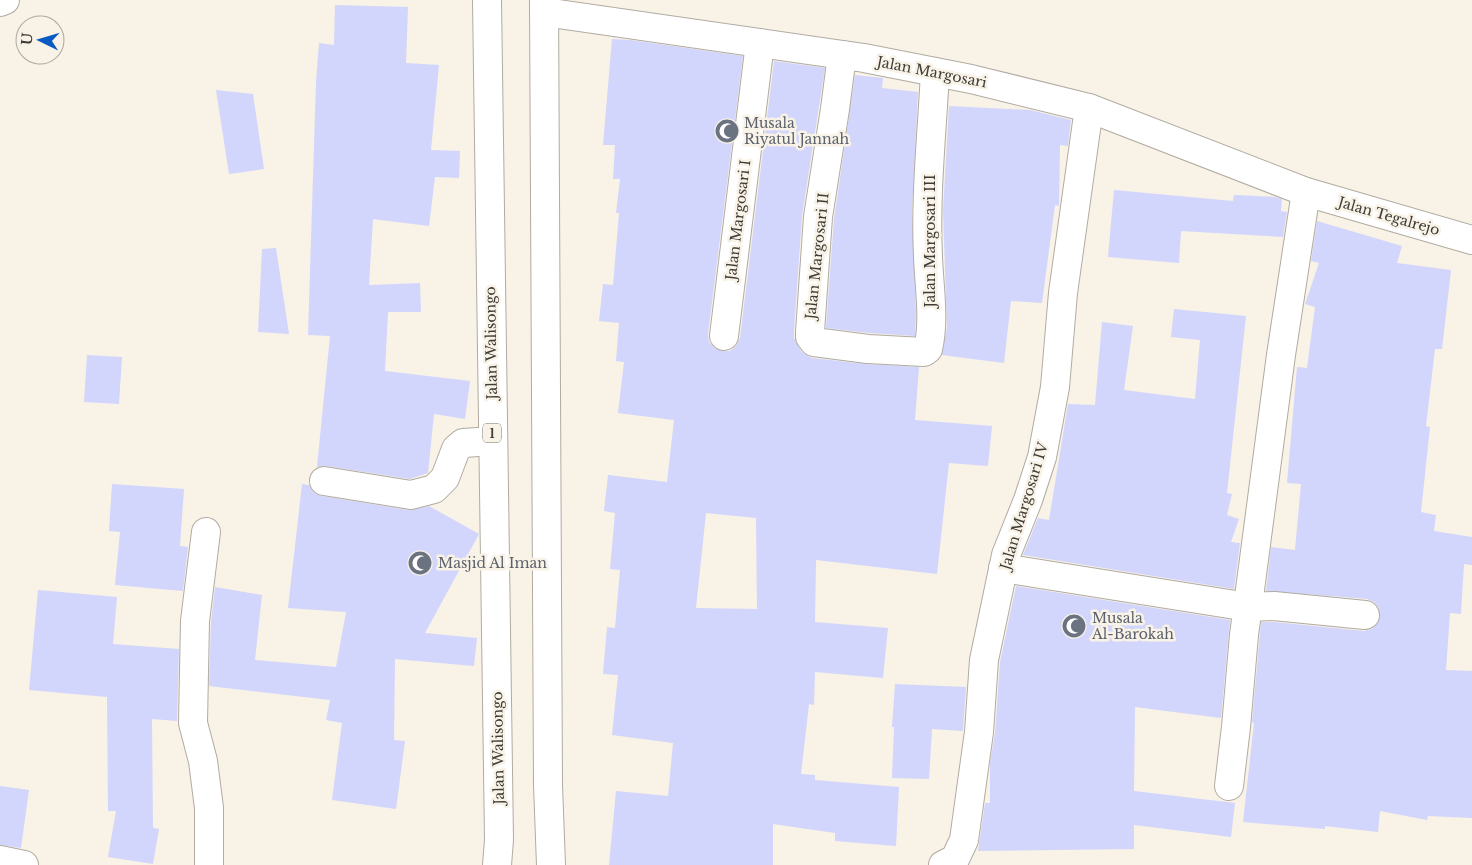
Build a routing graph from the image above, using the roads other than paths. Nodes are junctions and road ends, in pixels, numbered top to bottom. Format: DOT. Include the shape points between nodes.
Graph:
graph roads {
  1 [pos="5,0"];
  2 [pos="487,0"];
  3 [pos="0,2"];
  4 [pos="544,6"];
  5 [pos="760,43"];
  6 [pos="842,55"];
  7 [pos="935,72"];
  8 [pos="1089,108"];
  9 [pos="1306,192"];
  10 [pos="1472,240"];
  11 [pos="724,336"];
  12 [pos="868,349"];
  13 [pos="492,441"];
  14 [pos="324,481"];
  15 [pos="206,532"];
  16 [pos="1003,568"];
  17 [pos="1248,607"];
  18 [pos="1365,616"];
  19 [pos="1229,786"];
  20 [pos="0,860"];
  21 [pos="24,865"];
  22 [pos="209,865"];
  23 [pos="497,865"];
  24 [pos="551,865"];
  25 [pos="943,865"];
  1 -- 3 [label="main road"];
  2 -- 13 [label="main road, Jalan Walisongo / 1"];
  4 -- 5 [label="main road, Jalan Margosari"];
  4 -- 24 [label="main road"];
  5 -- 6 [label="main road, Jalan Margosari"];
  5 -- 11 [label="main road, Jalan Margosari I"];
  6 -- 7 [label="main road, Jalan Margosari"];
  6 -- 12 [label="main road, Jalan Margosari II" via="818,217 810,337 814,342"];
  7 -- 8 [label="main road, Jalan Margosari"];
  7 -- 12 [label="main road, Jalan Margosari III" via="929,192 929,347 924,352"];
  8 -- 9 [label="main road, Jalan Margosari"];
  8 -- 16 [label="main road, Jalan Margosari IV" via="1063,293 1055,387 1042,457"];
  9 -- 10 [label="main road, Jalan Tegalrejo"];
  9 -- 17 [label="main road"];
  13 -- 14 [label="main road" via="463,442 456,450 445,478 434,489 411,495"];
  13 -- 23 [label="main road, Jalan Walisongo / 1"];
  15 -- 22 [label="main road" via="195,621 193,723 203,761 209,808"];
  16 -- 17 [label="main road"];
  16 -- 25 [label="main road, Jalan Margosari IV" via="984,660 979,732 964,840 955,859"];
  17 -- 18 [label="main road" via="1274,606"];
  17 -- 19 [label="main road"];
  20 -- 21 [label="main road"];
}
